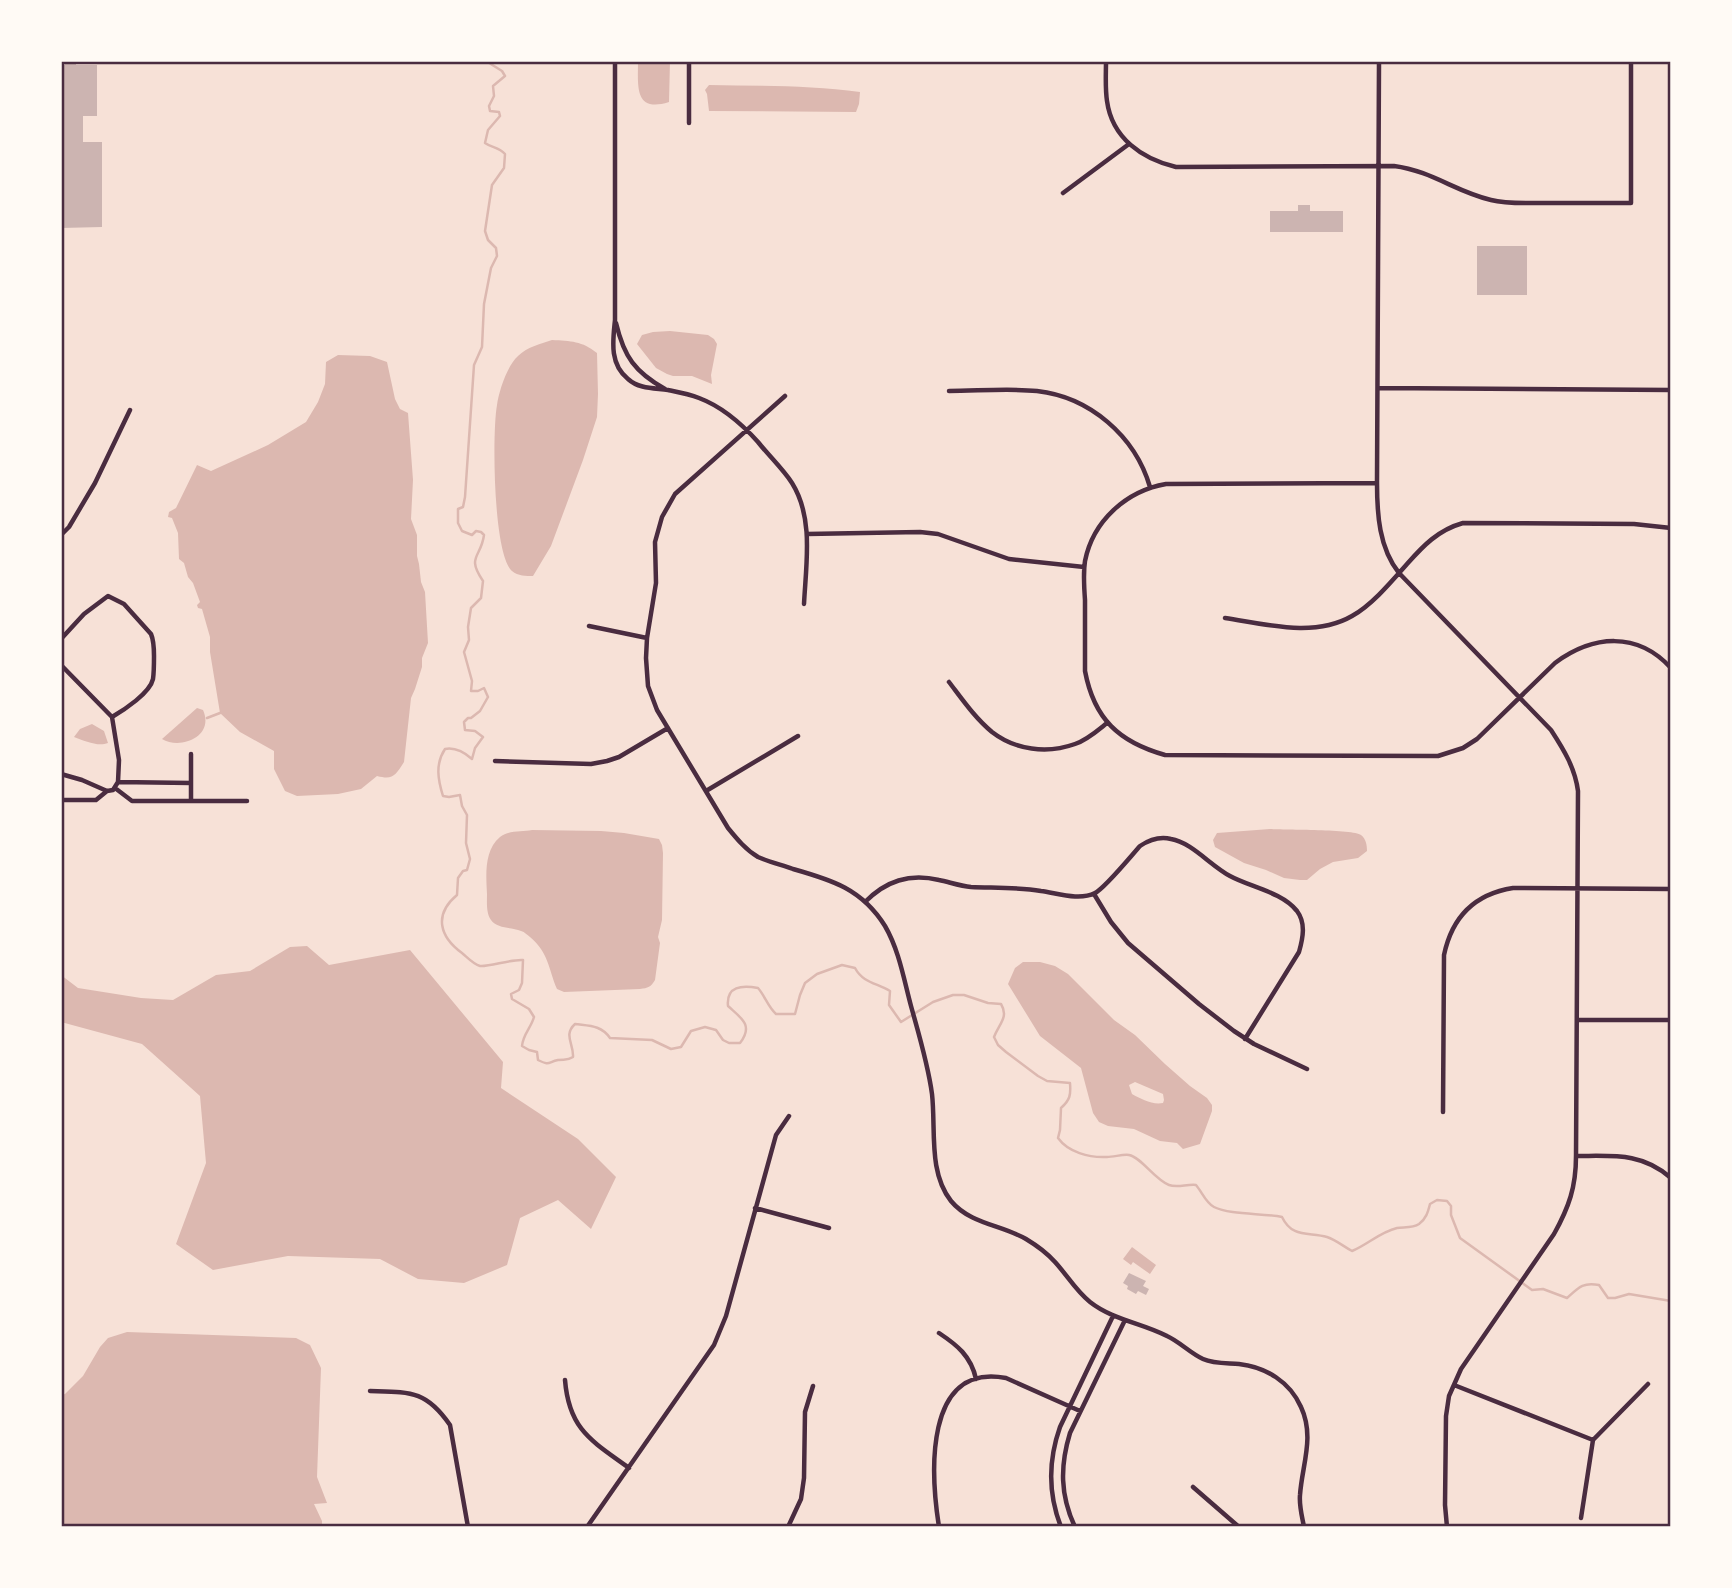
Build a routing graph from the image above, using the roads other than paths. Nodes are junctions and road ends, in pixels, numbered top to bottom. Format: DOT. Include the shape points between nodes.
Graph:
graph roads {
  1 [pos="615,61"];
  2 [pos="689,61"];
  3 [pos="1106,61"];
  4 [pos="1378,61"];
  5 [pos="1631,61"];
  6 [pos="689,122"];
  7 [pos="1129,144"];
  8 [pos="1378,166"];
  9 [pos="1063,193"];
  10 [pos="615,320"];
  11 [pos="1378,388"];
  12 [pos="666,390"];
  13 [pos="949,390"];
  14 [pos="1671,390"];
  15 [pos="785,396"];
  16 [pos="130,410"];
  17 [pos="747,430"];
  18 [pos="1377,483"];
  19 [pos="1150,487"];
  20 [pos="1671,528"];
  21 [pos="806,534"];
  22 [pos="61,535"];
  23 [pos="1084,567"];
  24 [pos="1399,573"];
  25 [pos="804,604"];
  26 [pos="1225,618"];
  27 [pos="589,626"];
  28 [pos="647,638"];
  29 [pos="61,639"];
  30 [pos="61,665"];
  31 [pos="1670,667"];
  32 [pos="949,682"];
  33 [pos="1520,698"];
  34 [pos="112,717"];
  35 [pos="1107,723"];
  36 [pos="668,728"];
  37 [pos="798,736"];
  38 [pos="191,754"];
  39 [pos="495,761"];
  40 [pos="61,774"];
  41 [pos="118,782"];
  42 [pos="191,783"];
  43 [pos="115,788"];
  44 [pos="107,791"];
  45 [pos="706,791"];
  46 [pos="61,800"];
  47 [pos="191,801"];
  48 [pos="247,801"];
  49 [pos="1577,888"];
  50 [pos="1671,889"];
  51 [pos="1094,894"];
  52 [pos="865,902"];
  53 [pos="1577,1020"];
  54 [pos="1671,1020"];
  55 [pos="1245,1039"];
  56 [pos="1307,1069"];
  57 [pos="1443,1112"];
  58 [pos="789,1116"];
  59 [pos="1576,1156"];
  60 [pos="1671,1178"];
  61 [pos="755,1208"];
  62 [pos="829,1228"];
  63 [pos="1113,1316"];
  64 [pos="1125,1320"];
  65 [pos="939,1333"];
  66 [pos="976,1379"];
  67 [pos="565,1380"];
  68 [pos="1648,1384"];
  69 [pos="1454,1385"];
  70 [pos="813,1386"];
  71 [pos="370,1391"];
  72 [pos="1070,1406"];
  73 [pos="1080,1411"];
  74 [pos="1593,1440"];
  75 [pos="629,1468"];
  76 [pos="1193,1487"];
  77 [pos="1581,1518"];
  78 [pos="468,1527"];
  79 [pos="587,1527"];
  80 [pos="788,1527"];
  81 [pos="939,1527"];
  82 [pos="1061,1527"];
  83 [pos="1075,1527"];
  84 [pos="1239,1527"];
  85 [pos="1304,1527"];
  86 [pos="1447,1527"];
  1 -- 10 [label="street"];
  2 -- 6 [label="street"];
  3 -- 7 [label="street" via="1107,103"];
  4 -- 8 [label="street"];
  5 -- 8 [label="street" via="1631,203 1501,202 1412,169"];
  7 -- 8 [label="street" via="1176,167"];
  7 -- 9 [label="street"];
  8 -- 11 [label="street"];
  10 -- 12 [label="street" via="629,360"];
  10 -- 12 [label="street" via="614,360 620,370 637,384"];
  11 -- 14 [label="street"];
  11 -- 18 [label="street"];
  12 -- 17 [label="street" via="713,403"];
  13 -- 19 [label="street" via="1036,391 1085,406 1132,447"];
  15 -- 17 [label="street"];
  16 -- 22 [label="street" via="95,483"];
  17 -- 21 [label="street" via="792,483 802,506"];
  17 -- 28 [label="street" via="675,494 662,517"];
  18 -- 19 [label="street"];
  18 -- 24 [label="street" via="1380,529"];
  19 -- 23 [label="street" via="1126,499 1101,524"];
  20 -- 24 [label="street" via="1463,523 1428,541"];
  21 -- 23 [label="street" via="938,534 1009,559"];
  21 -- 25 [label="street"];
  23 -- 35 [label="street" via="1085,671 1096,706"];
  24 -- 26 [label="street" via="1352,616 1326,626 1295,628"];
  24 -- 33 [label="street"];
  27 -- 28 [label="street"];
  28 -- 36 [label="street" via="648,686"];
  29 -- 34 [label="street" via="108,596 124,604 151,634 153,680"];
  30 -- 34 [label="street"];
  31 -- 33 [label="street" via="1634,644 1598,642 1568,653"];
  32 -- 35 [label="street" via="979,720 1024,748 1075,744"];
  33 -- 35 [label="street" via="1476,739 1438,756 1166,755 1129,741"];
  33 -- 49 [label="street" via="1551,730 1573,768 1578,792"];
  34 -- 41 [label="street"];
  36 -- 39 [label="street" via="607,761"];
  36 -- 45 [label="street"];
  37 -- 45 [label="street"];
  38 -- 42 [label="street"];
  40 -- 44 [label="street"];
  41 -- 42 [label="street"];
  41 -- 43 [label="street"];
  42 -- 47 [label="street"];
  43 -- 44 [label="street"];
  43 -- 47 [label="street" via="132,801"];
  44 -- 46 [label="street" via="96,800"];
  45 -- 52 [label="street" via="728,828 757,856 839,883"];
  47 -- 48 [label="street"];
  49 -- 50 [label="street"];
  49 -- 53 [label="street"];
  49 -- 57 [label="street" via="1503,889 1479,899 1456,924 1444,955"];
  51 -- 52 [label="street" via="969,887 918,877 888,884"];
  51 -- 55 [label="street" via="1128,943"];
  51 -- 55 [label="street" via="1140,846 1170,838 1229,876 1292,906 1303,924 1299,952"];
  52 -- 63 [label="street" via="891,937 907,991 932,1094 936,1166 946,1194 971,1217 1036,1246 1088,1300"];
  53 -- 54 [label="street"];
  53 -- 59 [label="street"];
  55 -- 56 [label="street"];
  58 -- 61 [label="street" via="776,1135"];
  59 -- 60 [label="street" via="1637,1158"];
  59 -- 69 [label="street" via="1572,1198 1565,1214"];
  61 -- 62 [label="street"];
  61 -- 75 [label="street" via="714,1345"];
  63 -- 64 [label="street"];
  63 -- 72 [label="street"];
  64 -- 73 [label="street"];
  64 -- 85 [label="street" via="1167,1336 1207,1361 1261,1369 1289,1387 1307,1425 1300,1494"];
  65 -- 66 [label="street" via="964,1352"];
  66 -- 72 [label="street" via="1006,1378"];
  66 -- 81 [label="street" via="955,1392 939,1420 934,1480"];
  67 -- 75 [label="street" via="578,1425"];
  68 -- 74 [label="street"];
  69 -- 74 [label="street"];
  69 -- 86 [label="street" via="1446,1416"];
  70 -- 80 [label="street" via="805,1412 801,1499"];
  71 -- 78 [label="street" via="420,1396 442,1413 450,1425"];
  72 -- 73 [label="street"];
  72 -- 82 [label="street" via="1056,1436 1051,1464 1053,1502"];
  73 -- 83 [label="street" via="1062,1471 1066,1504"];
  74 -- 77 [label="street"];
  75 -- 79 [label="street"];
  76 -- 84 [label="street"];
}
